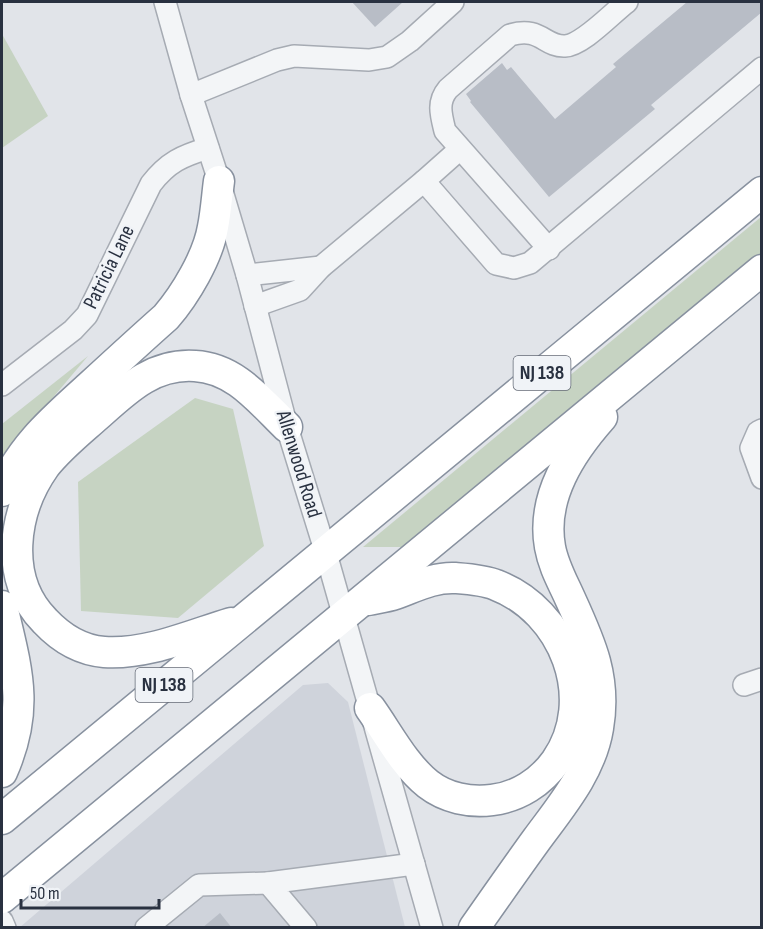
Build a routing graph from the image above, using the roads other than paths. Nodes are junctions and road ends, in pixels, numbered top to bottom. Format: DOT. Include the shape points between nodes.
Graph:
graph roads {
  1 [pos="165,2"];
  2 [pos="453,2"];
  3 [pos="627,2"];
  4 [pos="762,68"];
  5 [pos="191,95"];
  6 [pos="208,148"];
  7 [pos="460,149"];
  8 [pos="219,181"];
  9 [pos="424,181"];
  10 [pos="760,193"];
  11 [pos="549,249"];
  12 [pos="321,267"];
  13 [pos="762,270"];
  14 [pos="247,275"];
  15 [pos="255,306"];
  16 [pos="663,349"];
  17 [pos="2,385"];
  18 [pos="287,427"];
  19 [pos="762,430"];
  20 [pos="762,478"];
  21 [pos="2,491"];
  22 [pos="325,550"];
  23 [pos="2,606"];
  24 [pos="351,608"];
  25 [pos="246,618"];
  26 [pos="370,708"];
  27 [pos="2,772"];
  28 [pos="2,819"];
  29 [pos="414,864"];
  30 [pos="268,883"];
  31 [pos="2,898"];
  32 [pos="2,921"];
  33 [pos="5,927"];
  34 [pos="146,927"];
  35 [pos="306,927"];
  36 [pos="432,927"];
  37 [pos="474,927"];
  1 -- 5 [label="street, Allenwood Road"];
  2 -- 5 [label="street" via="387,57 369,60 294,56"];
  3 -- 7 [label="street" via="570,45 558,45 533,33 510,35 448,89 441,100 441,117 445,131"];
  4 -- 11 [label="street"];
  5 -- 6 [label="street, Allenwood Road"];
  6 -- 8 [label="street, Allenwood Road"];
  6 -- 17 [label="street, Patricia Lane" via="180,157 160,172 151,183 87,315"];
  7 -- 9 [label="street"];
  7 -- 11 [label="street"];
  8 -- 14 [label="street, Allenwood Road"];
  8 -- 21 [label="highway" via="213,230 191,283 178,302 44,428 25,449"];
  9 -- 11 [label="street" via="496,264 507,268 522,266"];
  9 -- 12 [label="street"];
  10 -- 22 [label="highway, NJ 138"];
  12 -- 14 [label="street"];
  12 -- 15 [label="street" via="300,290"];
  13 -- 16 [label="highway, NJ 138"];
  14 -- 15 [label="street, Allenwood Road"];
  15 -- 18 [label="street, Allenwood Road"];
  16 -- 24 [label="highway, NJ 138"];
  16 -- 37 [label="highway" via="576,448 560,477 551,505 549,535 553,559 590,641 598,672 598,732 584,770 569,795"];
  18 -- 22 [label="street, Allenwood Road"];
  18 -- 25 [label="highway" via="229,375 196,366 158,370 133,384 62,447 36,480 20,520 18,565 28,600 37,614 75,645 103,652 144,649"];
  19 -- 20 [label="street" via="751,448"];
  22 -- 24 [label="street, Allenwood Road"];
  22 -- 25 [label="highway, NJ 138"];
  23 -- 27 [label="highway" via="20,696 14,741"];
  24 -- 26 [label="street, Allenwood Road"];
  24 -- 26 [label="highway" via="435,580 453,578 494,584 520,598 552,629 567,657 576,709 572,731 551,769 522,791 481,801 452,797 429,784 413,770"];
  24 -- 31 [label="highway, NJ 138"];
  25 -- 28 [label="highway, NJ 138"];
  26 -- 29 [label="street, Allenwood Road"];
  29 -- 30 [label="street"];
  29 -- 36 [label="street, Allenwood Road"];
  30 -- 34 [label="street" via="199,885"];
  30 -- 35 [label="street"];
  32 -- 33 [label="street"];
}
